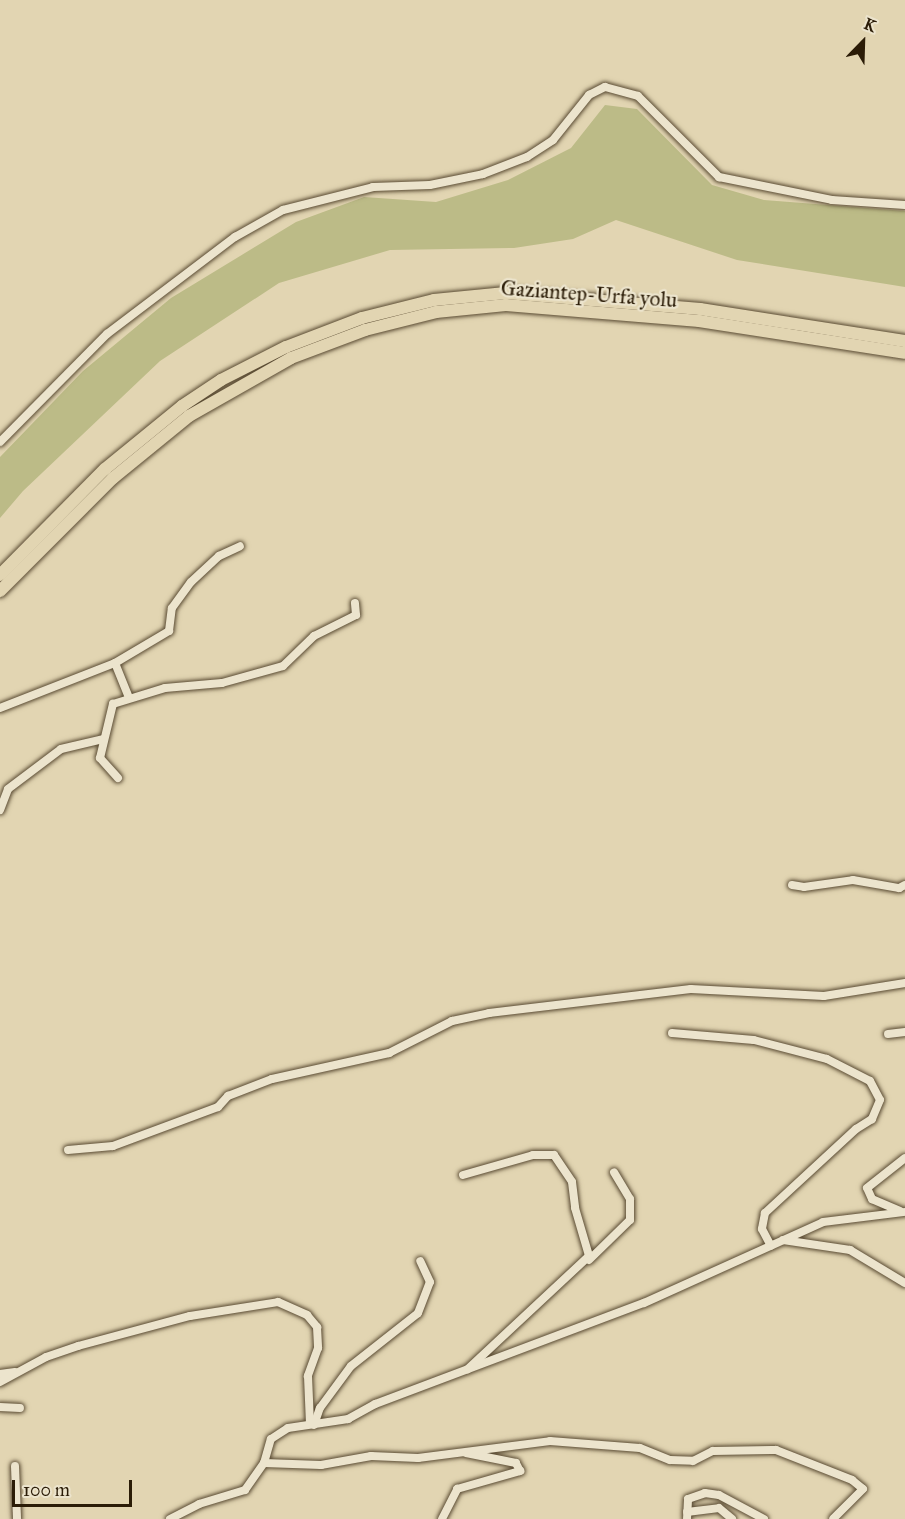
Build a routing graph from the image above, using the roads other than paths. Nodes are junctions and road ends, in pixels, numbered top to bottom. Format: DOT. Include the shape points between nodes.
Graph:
graph roads {
  1 [pos="905,205"];
  2 [pos="905,341"];
  3 [pos="905,353"];
  4 [pos="0,442"];
  5 [pos="240,546"];
  6 [pos="0,575"];
  7 [pos="0,591"];
  8 [pos="355,603"];
  9 [pos="115,663"];
  10 [pos="128,696"];
  11 [pos="0,708"];
  12 [pos="103,739"];
  13 [pos="118,778"];
  14 [pos="0,810"];
  15 [pos="792,885"];
  16 [pos="905,885"];
  17 [pos="905,983"];
  18 [pos="905,1032"];
  19 [pos="672,1033"];
  20 [pos="888,1034"];
  21 [pos="68,1150"];
  22 [pos="905,1158"];
  23 [pos="614,1172"];
  24 [pos="463,1175"];
  25 [pos="904,1212"];
  26 [pos="783,1240"];
  27 [pos="771,1246"];
  28 [pos="589,1260"];
  29 [pos="420,1261"];
  30 [pos="904,1282"];
  31 [pos="18,1371"];
  32 [pos="463,1373"];
  33 [pos="0,1374"];
  34 [pos="0,1382"];
  35 [pos="0,1407"];
  36 [pos="20,1408"];
  37 [pos="312,1425"];
  38 [pos="464,1451"];
  39 [pos="264,1463"];
  40 [pos="15,1466"];
  41 [pos="687,1515"];
  42 [pos="17,1519"];
  43 [pos="170,1519"];
  44 [pos="442,1519"];
  45 [pos="732,1519"];
  46 [pos="764,1519"];
  47 [pos="833,1519"];
  1 -- 4 [label="street" via="832,200 719,177 638,96 605,87 589,95 553,140 527,157 483,174 430,184 373,187 315,201 283,210 235,237 107,334"];
  2 -- 6 [label="highway, Gaziantep-Urfa yolu" via="700,309 506,293 434,300 362,318 286,347 221,380 182,406 105,469"];
  3 -- 7 [label="highway, Gaziantep-Urfa yolu" via="699,321 506,305 436,312 364,330 291,358 189,416 113,478"];
  5 -- 9 [label="street" via="219,556 191,582 172,608 169,631"];
  8 -- 10 [label="street" via="357,615 314,636 283,666 222,683"];
  9 -- 10 [label="street"];
  9 -- 11 [label="street"];
  10 -- 12 [label="street" via="113,704"];
  12 -- 13 [label="street" via="100,758"];
  12 -- 14 [label="street" via="61,749 8,789"];
  15 -- 16 [label="street" via="853,880 899,888"];
  17 -- 21 [label="street" via="824,996 691,989 489,1013 452,1021 389,1053 272,1079 228,1096 218,1107 113,1146"];
  18 -- 20 [label="street"];
  19 -- 27 [label="street" via="754,1040 827,1059 870,1081 880,1100 872,1119 856,1129 765,1213 762,1229"];
  22 -- 25 [label="street" via="867,1188 872,1199"];
  23 -- 28 [label="street" via="630,1199 630,1220"];
  24 -- 28 [label="street" via="533,1155 554,1155 572,1182"];
  25 -- 26 [label="street" via="823,1222"];
  26 -- 27 [label="street"];
  26 -- 30 [label="street" via="850,1250"];
  27 -- 32 [label="street" via="644,1303"];
  28 -- 32 [label="street"];
  29 -- 37 [label="street" via="430,1282 418,1312 351,1366"];
  31 -- 33 [label="street"];
  31 -- 34 [label="street"];
  31 -- 37 [label="street" via="46,1357 165,1322 278,1302 307,1315 317,1327 318,1348 308,1376"];
  32 -- 37 [label="street" via="375,1404 348,1419"];
  35 -- 36 [label="street"];
  37 -- 39 [label="street" via="278,1433 271,1439"];
  38 -- 39 [label="street" via="418,1458 371,1456 321,1465"];
  38 -- 44 [label="street" via="516,1463 520,1471 458,1488"];
  38 -- 47 [label="street" via="550,1441 640,1448 670,1460 693,1461 713,1451 776,1450 852,1480 863,1489"];
  39 -- 43 [label="street" via="245,1490 199,1504"];
  40 -- 42 [label="street"];
  41 -- 45 [label="street" via="719,1508"];
  41 -- 46 [label="street" via="688,1499 705,1493 719,1495"];
}
